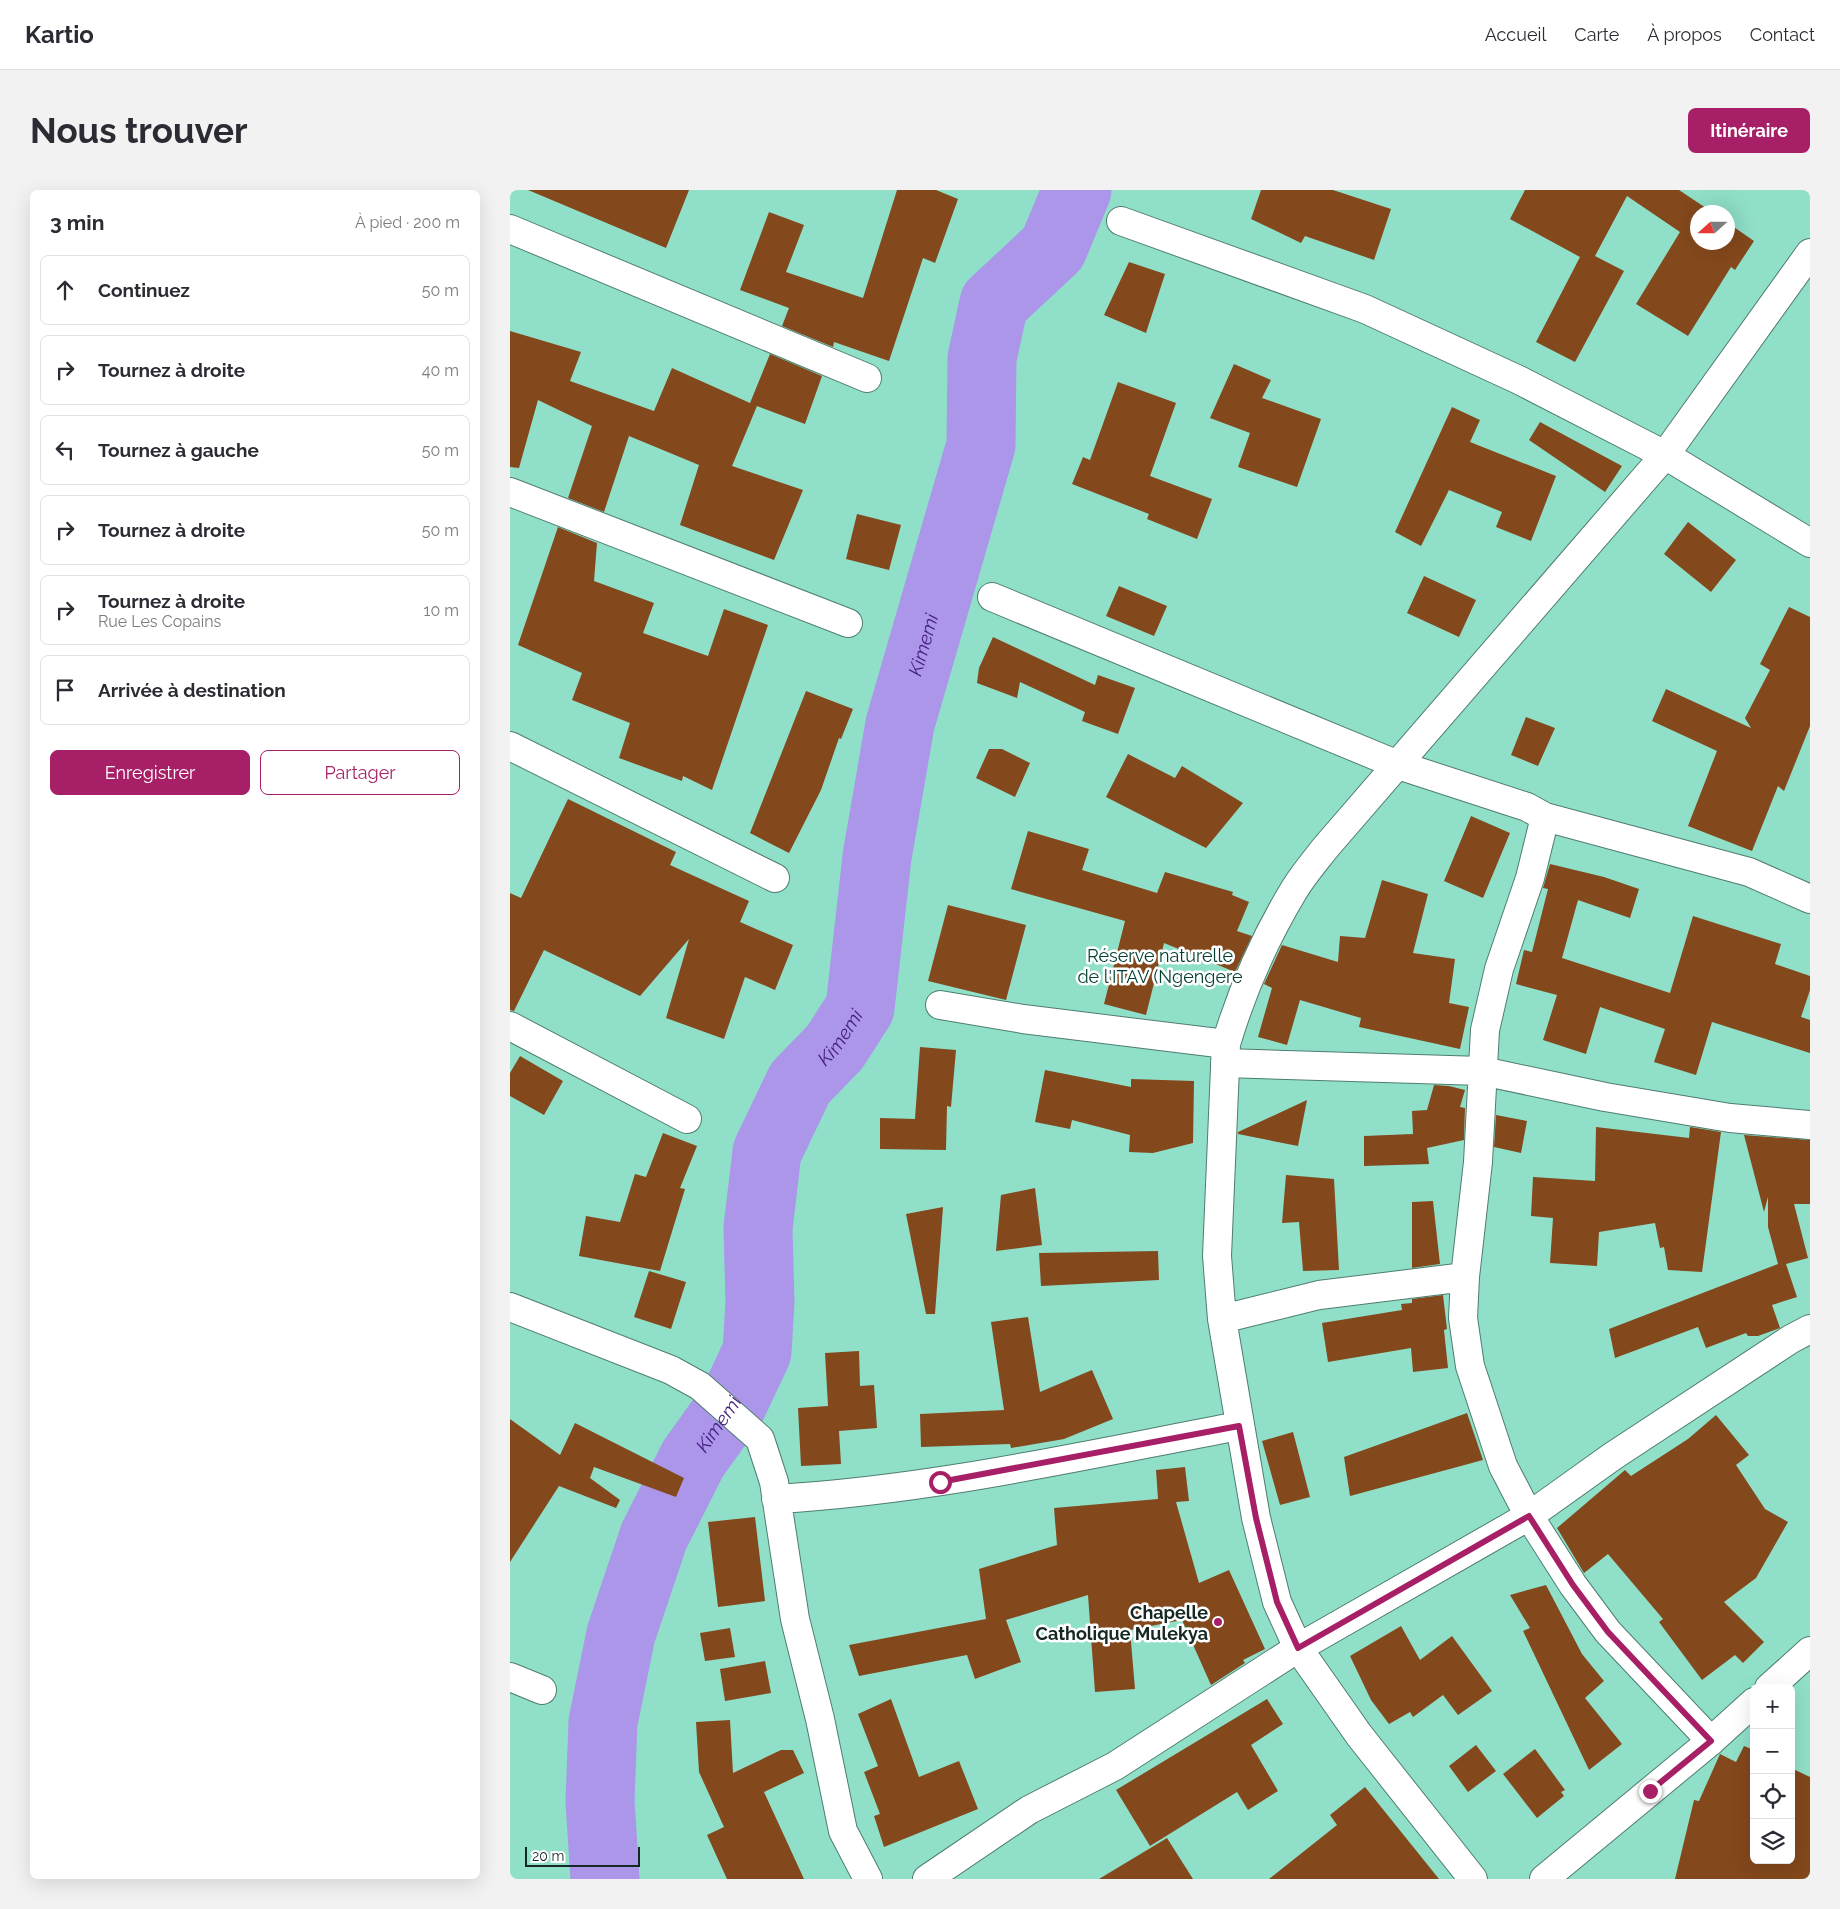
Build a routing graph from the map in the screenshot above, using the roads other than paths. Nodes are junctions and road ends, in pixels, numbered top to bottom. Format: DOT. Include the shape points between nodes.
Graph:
graph roads {
  1 [pos="1121,221"];
  2 [pos="510,229"];
  3 [pos="1810,253"];
  4 [pos="867,378"];
  5 [pos="1665,455"];
  6 [pos="510,492"];
  7 [pos="1810,544"];
  8 [pos="992,597"];
  9 [pos="848,624"];
  10 [pos="510,746"];
  11 [pos="1398,765"];
  12 [pos="1545,817"];
  13 [pos="775,878"];
  14 [pos="1810,899"];
  15 [pos="940,1005"];
  16 [pos="510,1026"];
  17 [pos="1225,1053"];
  18 [pos="1482,1071"];
  19 [pos="687,1119"];
  20 [pos="1810,1125"];
  21 [pos="1465,1277"];
  22 [pos="510,1307"];
  23 [pos="1222,1319"];
  24 [pos="1810,1329"];
  25 [pos="1239,1426"];
  26 [pos="776,1499"];
  27 [pos="1529,1516"];
  28 [pos="1298,1648"];
  29 [pos="1810,1651"];
  30 [pos="510,1677"];
  31 [pos="1774,1684"];
  32 [pos="542,1690"];
  33 [pos="1750,1706"];
  34 [pos="1711,1741"];
  35 [pos="868,1879"];
  36 [pos="927,1879"];
  37 [pos="1473,1879"];
  38 [pos="1544,1879"];
  1 -- 5 [label="street" via="1365,310 1519,380"];
  2 -- 4 [label="street"];
  3 -- 5 [label="street"];
  5 -- 7 [label="street"];
  5 -- 11 [label="street"];
  6 -- 9 [label="street"];
  8 -- 11 [label="street"];
  10 -- 13 [label="street"];
  11 -- 12 [label="street" via="1527,807"];
  11 -- 17 [label="street" via="1294,888 1263,946 1236,1011"];
  12 -- 14 [label="street" via="1749,872"];
  12 -- 18 [label="street" via="1530,878 1499,969 1485,1030"];
  15 -- 17 [label="street"];
  16 -- 19 [label="street"];
  17 -- 18 [label="street"];
  17 -- 23 [label="street" via="1217,1256"];
  18 -- 20 [label="street" via="1730,1118"];
  18 -- 21 [label="street" via="1478,1162"];
  21 -- 23 [label="street" via="1319,1295"];
  21 -- 27 [label="street" via="1463,1318 1470,1366 1503,1466"];
  22 -- 26 [label="street" via="671,1370 700,1386 760,1439"];
  23 -- 25 [label="street"];
  24 -- 27 [label="street" via="1613,1456"];
  25 -- 26 [label="street" via="958,1479"];
  25 -- 28 [label="street" via="1256,1518 1277,1602"];
  26 -- 35 [label="street" via="796,1619 843,1831"];
  27 -- 28 [label="street"];
  27 -- 34 [label="street" via="1608,1632"];
  28 -- 36 [label="street" via="1115,1766 1029,1810"];
  28 -- 37 [label="street" via="1359,1735"];
  29 -- 31 [label="street"];
  30 -- 32 [label="street"];
  33 -- 34 [label="street"];
  34 -- 38 [label="street"];
}
